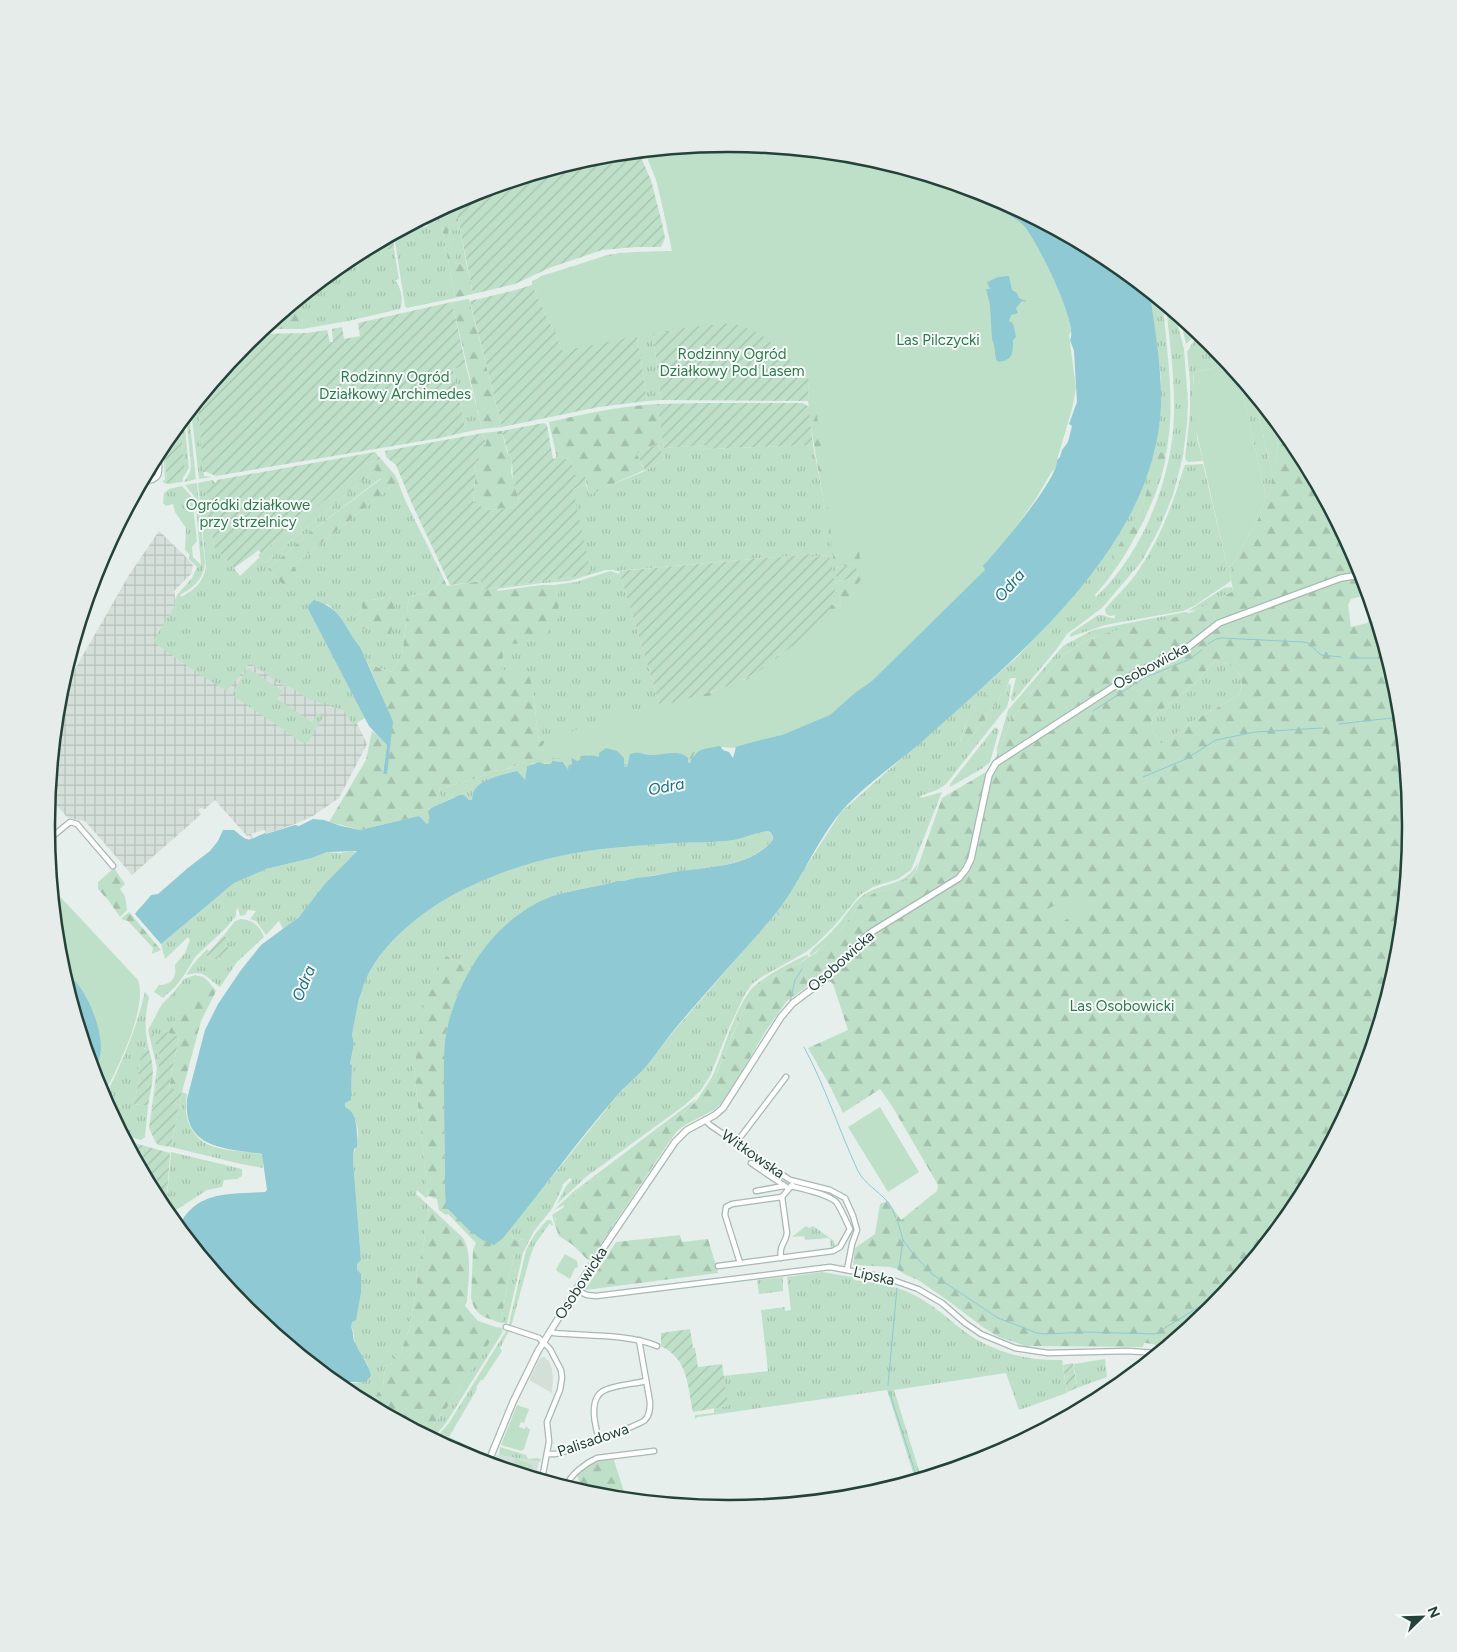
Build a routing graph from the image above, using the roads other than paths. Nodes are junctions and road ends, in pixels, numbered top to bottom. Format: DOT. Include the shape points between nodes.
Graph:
graph roads {
  1 [pos="159,468"];
  2 [pos="151,480"];
  3 [pos="1354,576"];
  4 [pos="55,834"];
  5 [pos="113,866"];
  6 [pos="786,1077"];
  7 [pos="706,1120"];
  8 [pos="736,1143"];
  9 [pos="751,1163"];
  10 [pos="789,1185"];
  11 [pos="756,1191"];
  12 [pos="782,1196"];
  13 [pos="781,1258"];
  14 [pos="740,1264"];
  15 [pos="718,1266"];
  16 [pos="847,1270"];
  17 [pos="576,1290"];
  18 [pos="506,1327"];
  19 [pos="550,1331"];
  20 [pos="639,1340"];
  21 [pos="544,1342"];
  22 [pos="657,1346"];
  23 [pos="1148,1352"];
  24 [pos="646,1381"];
  25 [pos="599,1439"];
  26 [pos="654,1451"];
  27 [pos="547,1454"];
  28 [pos="491,1456"];
  29 [pos="543,1474"];
  30 [pos="570,1481"];
  1 -- 2 [label="street" via="158,477"];
  3 -- 7 [label="street, Osobowicka" via="1219,624 1187,648 1135,673 1002,758 991,771 971,858 959,878 870,933 828,977 793,1003 723,1108"];
  4 -- 5 [label="street" via="70,822 77,824"];
  6 -- 8 [label="street"];
  7 -- 8 [label="street, Witkowska"];
  7 -- 17 [label="street, Osobowicka" via="683,1133 672,1147"];
  8 -- 10 [label="street, Witkowska"];
  9 -- 10 [label="street"];
  10 -- 11 [label="street"];
  10 -- 12 [label="street"];
  10 -- 13 [label="street" via="836,1202 849,1231 836,1250"];
  10 -- 16 [label="street, Witkowska" via="830,1190 847,1202 857,1230"];
  12 -- 13 [label="street" via="787,1233 780,1248"];
  12 -- 14 [label="street" via="726,1207 725,1215"];
  13 -- 14 [label="street"];
  14 -- 15 [label="street"];
  16 -- 17 [label="street, Lipska" via="819,1268 591,1296"];
  16 -- 23 [label="street, Lipska" via="896,1280 918,1289 942,1303 981,1334 1015,1348 1048,1353"];
  17 -- 19 [label="street, Osobowicka"];
  18 -- 21 [label="street"];
  19 -- 20 [label="street" via="554,1334"];
  19 -- 21 [label="street, Osobowicka"];
  20 -- 22 [label="street"];
  20 -- 24 [label="street, Palisadowa"];
  21 -- 27 [label="street" via="558,1362 562,1378 547,1422"];
  21 -- 28 [label="street, Osobowicka" via="520,1387"];
  24 -- 25 [label="street, Palisadowa" via="650,1407 647,1418"];
  24 -- 25 [label="street" via="601,1392 593,1420"];
  25 -- 27 [label="street, Palisadowa"];
  26 -- 30 [label="street" via="597,1458"];
  27 -- 29 [label="street"];
}
